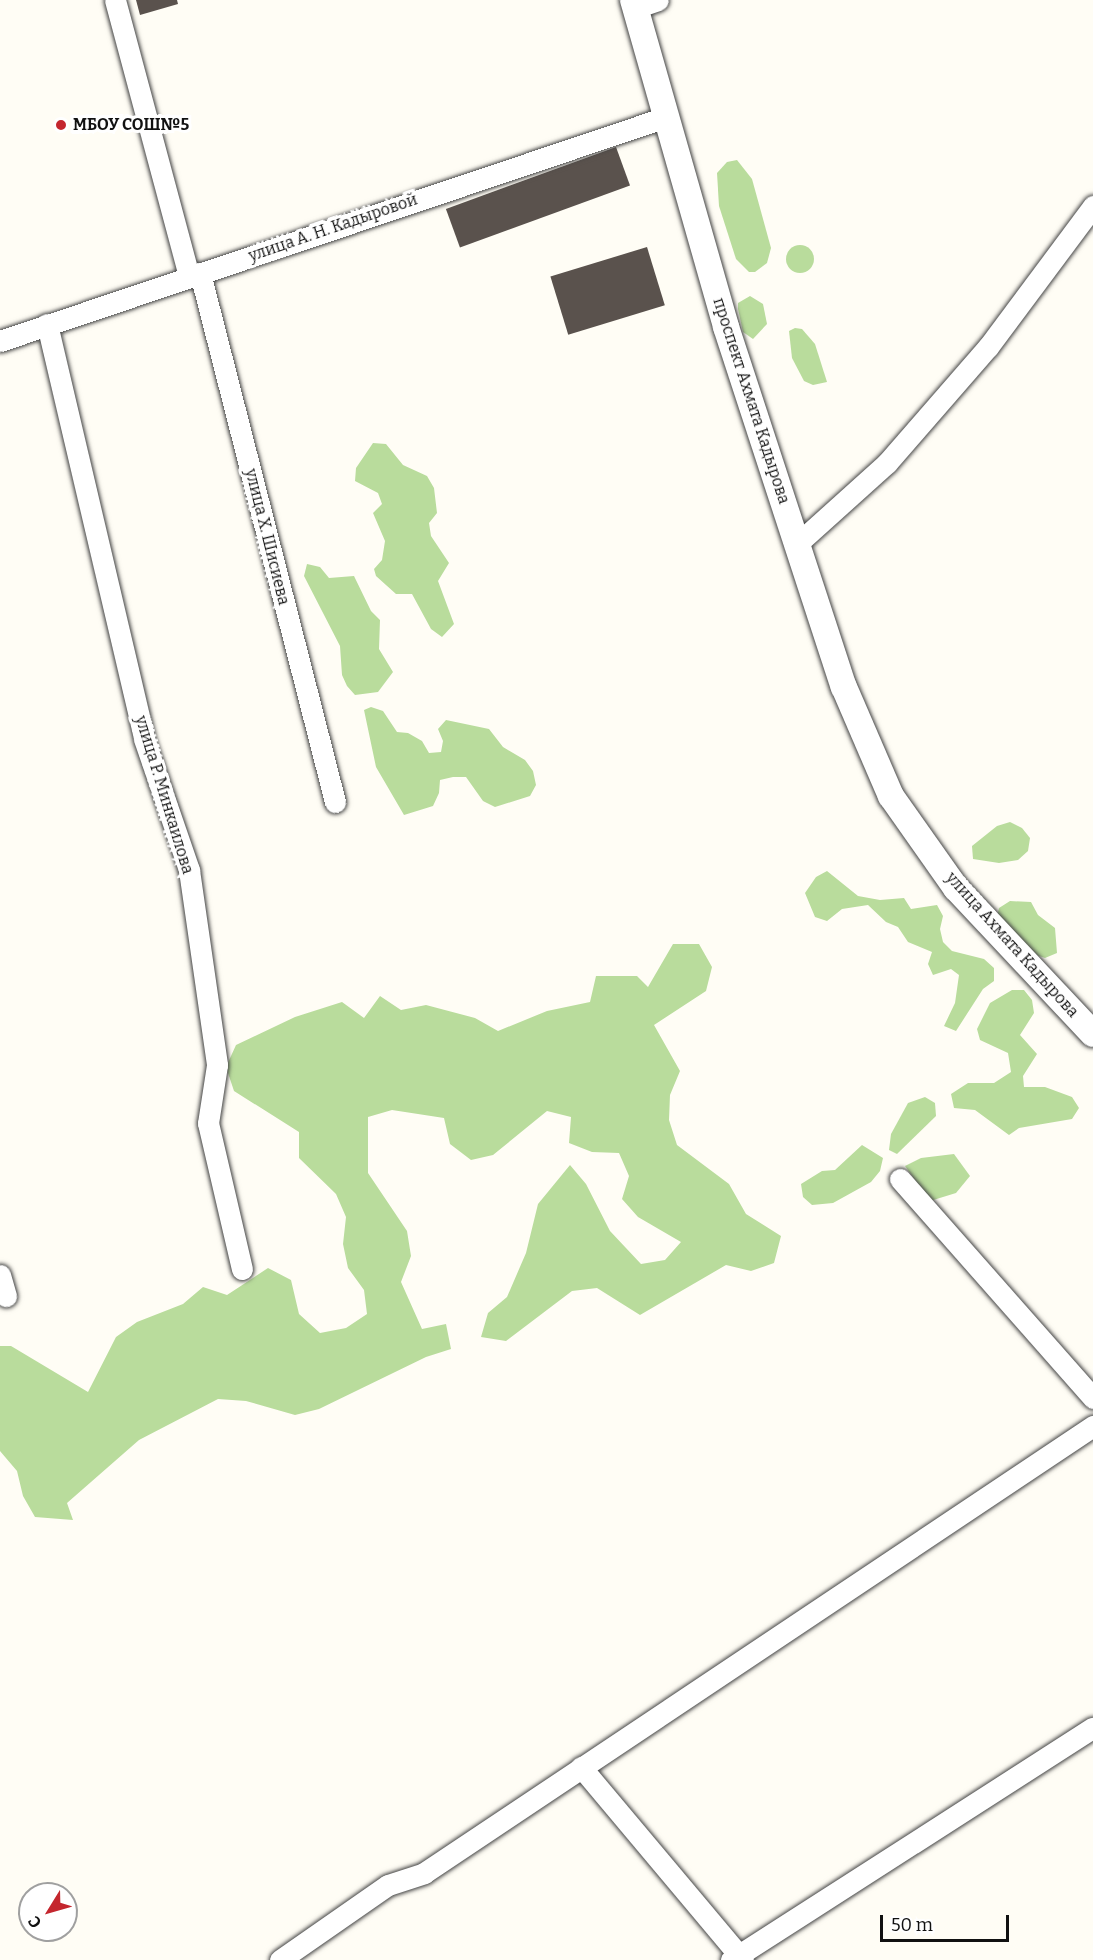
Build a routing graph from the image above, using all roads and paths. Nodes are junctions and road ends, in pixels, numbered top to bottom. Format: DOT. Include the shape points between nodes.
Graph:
graph roads {
  1 [pos="115,0"];
  2 [pos="642,3"];
  3 [pos="666,117"];
  4 [pos="1093,206"];
  5 [pos="195,274"];
  6 [pos="47,324"];
  7 [pos="0,341"];
  8 [pos="797,544"];
  9 [pos="891,796"];
  10 [pos="335,802"];
  11 [pos="1093,1034"];
  12 [pos="900,1179"];
  13 [pos="242,1269"];
  14 [pos="0,1275"];
  15 [pos="6,1296"];
  16 [pos="1093,1398"];
  17 [pos="1093,1426"];
  18 [pos="1093,1728"];
  19 [pos="581,1767"];
  20 [pos="738,1959"];
  21 [pos="280,1960"];
  1 -- 5 [label="street, улица Х. Шисиева"];
  2 -- 3 [label="street, проспект Ахмата Кадырова"];
  3 -- 5 [label="street, улица А. Н. Кадыровой"];
  3 -- 8 [label="street, проспект Ахмата Кадырова" via="726,327"];
  4 -- 8 [label="street" via="988,348 887,463"];
  5 -- 6 [label="street, улица А. Н. Кадыровой"];
  5 -- 10 [label="street, улица Х. Шисиева"];
  6 -- 7 [label="street, улица А. Н. Кадыровой"];
  6 -- 13 [label="street, улица Р. Минкаилова" via="144,739 189,870 217,1065 208,1123"];
  8 -- 9 [label="street, проспект Ахмата Кадырова" via="844,687"];
  9 -- 11 [label="street, улица Ахмата Кадырова" via="956,888"];
  12 -- 16 [label="street"];
  14 -- 15 [label="street"];
  17 -- 19 [label="street"];
  18 -- 20 [label="street"];
  19 -- 20 [label="street"];
  19 -- 21 [label="street" via="424,1873 388,1886"];
}
